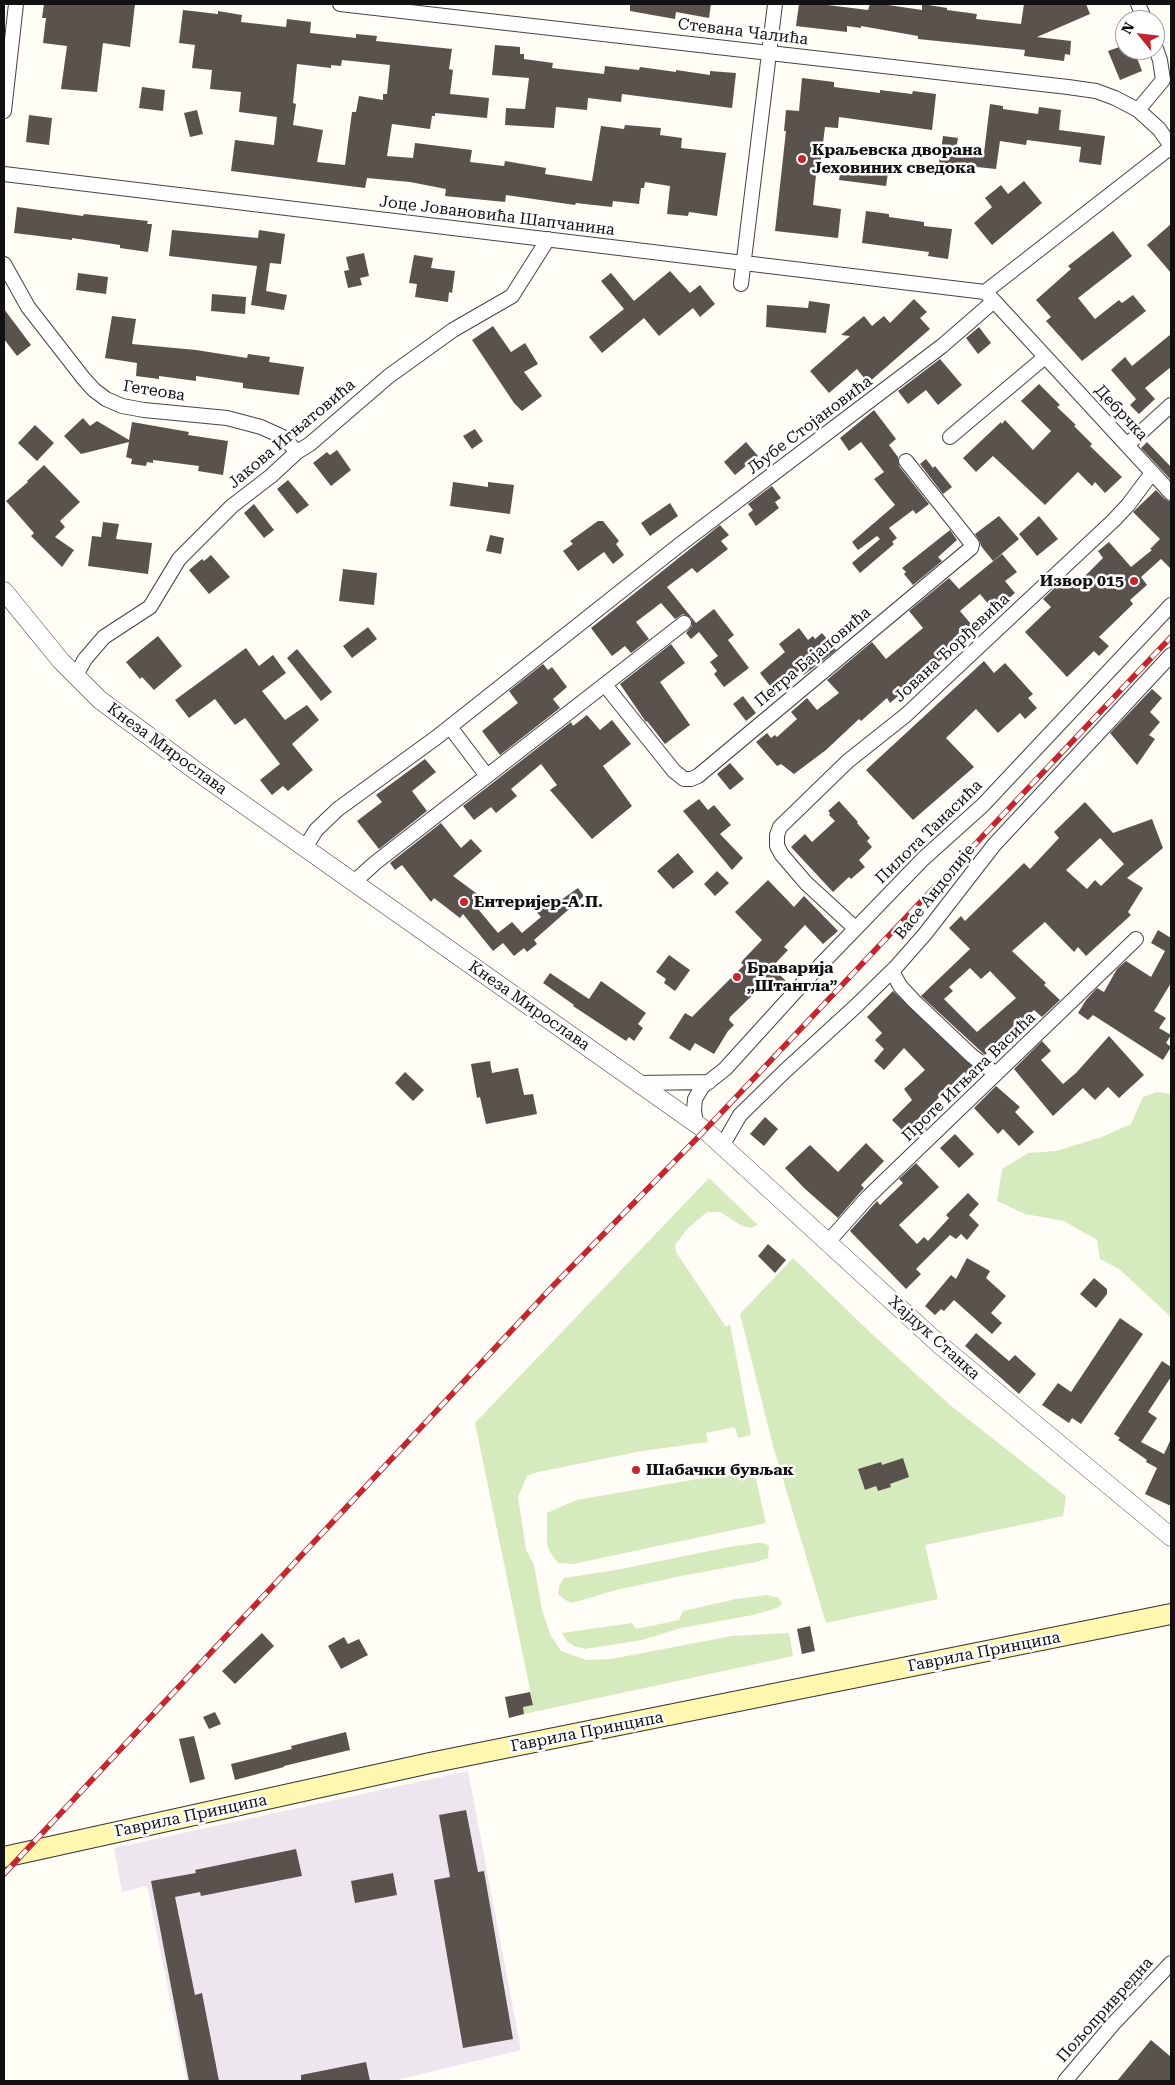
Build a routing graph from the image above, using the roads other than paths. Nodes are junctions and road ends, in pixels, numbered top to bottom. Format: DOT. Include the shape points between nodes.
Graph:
graph roads {
  1 [pos="16,4"];
  2 [pos="340,4"];
  3 [pos="775,4"];
  4 [pos="769,53"];
  5 [pos="1160,60"];
  6 [pos="1138,110"];
  7 [pos="4,111"];
  8 [pos="1171,147"];
  9 [pos="4,174"];
  10 [pos="548,239"];
  11 [pos="744,263"];
  12 [pos="4,264"];
  13 [pos="741,284"];
  14 [pos="990,297"];
  15 [pos="1045,357"];
  16 [pos="1171,405"];
  17 [pos="950,436"];
  18 [pos="1127,445"];
  19 [pos="298,452"];
  20 [pos="906,460"];
  21 [pos="1152,473"];
  22 [pos="1171,493"];
  23 [pos="4,591"];
  24 [pos="1171,605"];
  25 [pos="684,623"];
  26 [pos="1171,655"];
  27 [pos="76,676"];
  28 [pos="605,685"];
  29 [pos="450,727"];
  30 [pos="487,776"];
  31 [pos="305,848"];
  32 [pos="354,882"];
  33 [pos="856,928"];
  34 [pos="1136,939"];
  35 [pos="892,971"];
  36 [pos="996,1074"];
  37 [pos="709,1082"];
  38 [pos="637,1083"];
  39 [pos="701,1127"];
  40 [pos="722,1146"];
  41 [pos="828,1242"];
  42 [pos="1171,1537"];
  43 [pos="1171,1614"];
  44 [pos="4,1857"];
  45 [pos="1171,1963"];
  46 [pos="1065,2081"];
  1 -- 7 [label="street"];
  2 -- 4 [label="street, Стевана Чалића"];
  3 -- 4 [label="street"];
  4 -- 6 [label="street, Стевана Чалића" via="1096,92"];
  4 -- 11 [label="street"];
  5 -- 6 [label="street" via="1163,80"];
  6 -- 8 [label="street, Стевана Чалића" via="1160,129"];
  8 -- 14 [label="street, Љубе Стојановића"];
  9 -- 10 [label="street, Јоце Јовановића Шапчанина"];
  10 -- 11 [label="street, Јоце Јовановића Шапчанина"];
  10 -- 19 [label="street, Јакова Игњатовића" via="512,296 424,350"];
  11 -- 13 [label="street"];
  11 -- 14 [label="street, Јоце Јовановића Шапчанина"];
  12 -- 19 [label="street, Гетеова" via="28,307 84,379 106,399 144,410 227,418 261,427 283,437"];
  14 -- 15 [label="street, Дебрчка"];
  14 -- 29 [label="street, Љубе Стојановића" via="942,346 678,546"];
  15 -- 17 [label="street"];
  15 -- 18 [label="street, Дебрчка"];
  16 -- 18 [label="street"];
  18 -- 21 [label="street, Дебрчка"];
  19 -- 27 [label="street, Јакова Игњатовића" via="232,506 179,559 150,607 104,637 85,659"];
  20 -- 28 [label="street, Петра Бајаловића" via="972,544 971,548 698,776 684,779 674,771"];
  21 -- 22 [label="street, Дебрчка"];
  21 -- 33 [label="street, Јована Ђорђевића" via="1128,505 1100,533 906,715 848,761 780,827 777,835 782,855 806,883"];
  23 -- 27 [label="street, Кнеза Мирослава"];
  24 -- 33 [label="street, Пилота Танасића" via="983,806 923,859"];
  25 -- 28 [label="street"];
  26 -- 35 [label="street, Васе Андолије" via="994,845"];
  27 -- 31 [label="street, Кнеза Мирослава" via="100,700"];
  28 -- 30 [label="street"];
  29 -- 30 [label="street"];
  29 -- 31 [label="street, Љубе Стојановића" via="338,809 316,830"];
  30 -- 32 [label="street" via="375,862"];
  31 -- 32 [label="street, Кнеза Мирослава"];
  32 -- 38 [label="street, Кнеза Мирослава"];
  33 -- 37 [label="street, Пилота Танасића"];
  34 -- 36 [label="street, Проте Игњата Васића"];
  35 -- 36 [label="street" via="914,1001"];
  35 -- 40 [label="street, Васе Андолије" via="740,1115"];
  36 -- 41 [label="street, Проте Игњата Васића" via="868,1197"];
  37 -- 38 [label="street"];
  37 -- 39 [label="street, Пилота Танасића" via="695,1099 694,1110"];
  38 -- 39 [label="street, Кнеза Мирослава"];
  39 -- 40 [label="street, Хајдук Станка"];
  40 -- 41 [label="street, Хајдук Станка"];
  41 -- 42 [label="street, Хајдук Станка" via="940,1345"];
  43 -- 44 [label="main road, Гаврила Принципа" via="430,1763"];
  45 -- 46 [label="street, Пољопривредна"];
}
